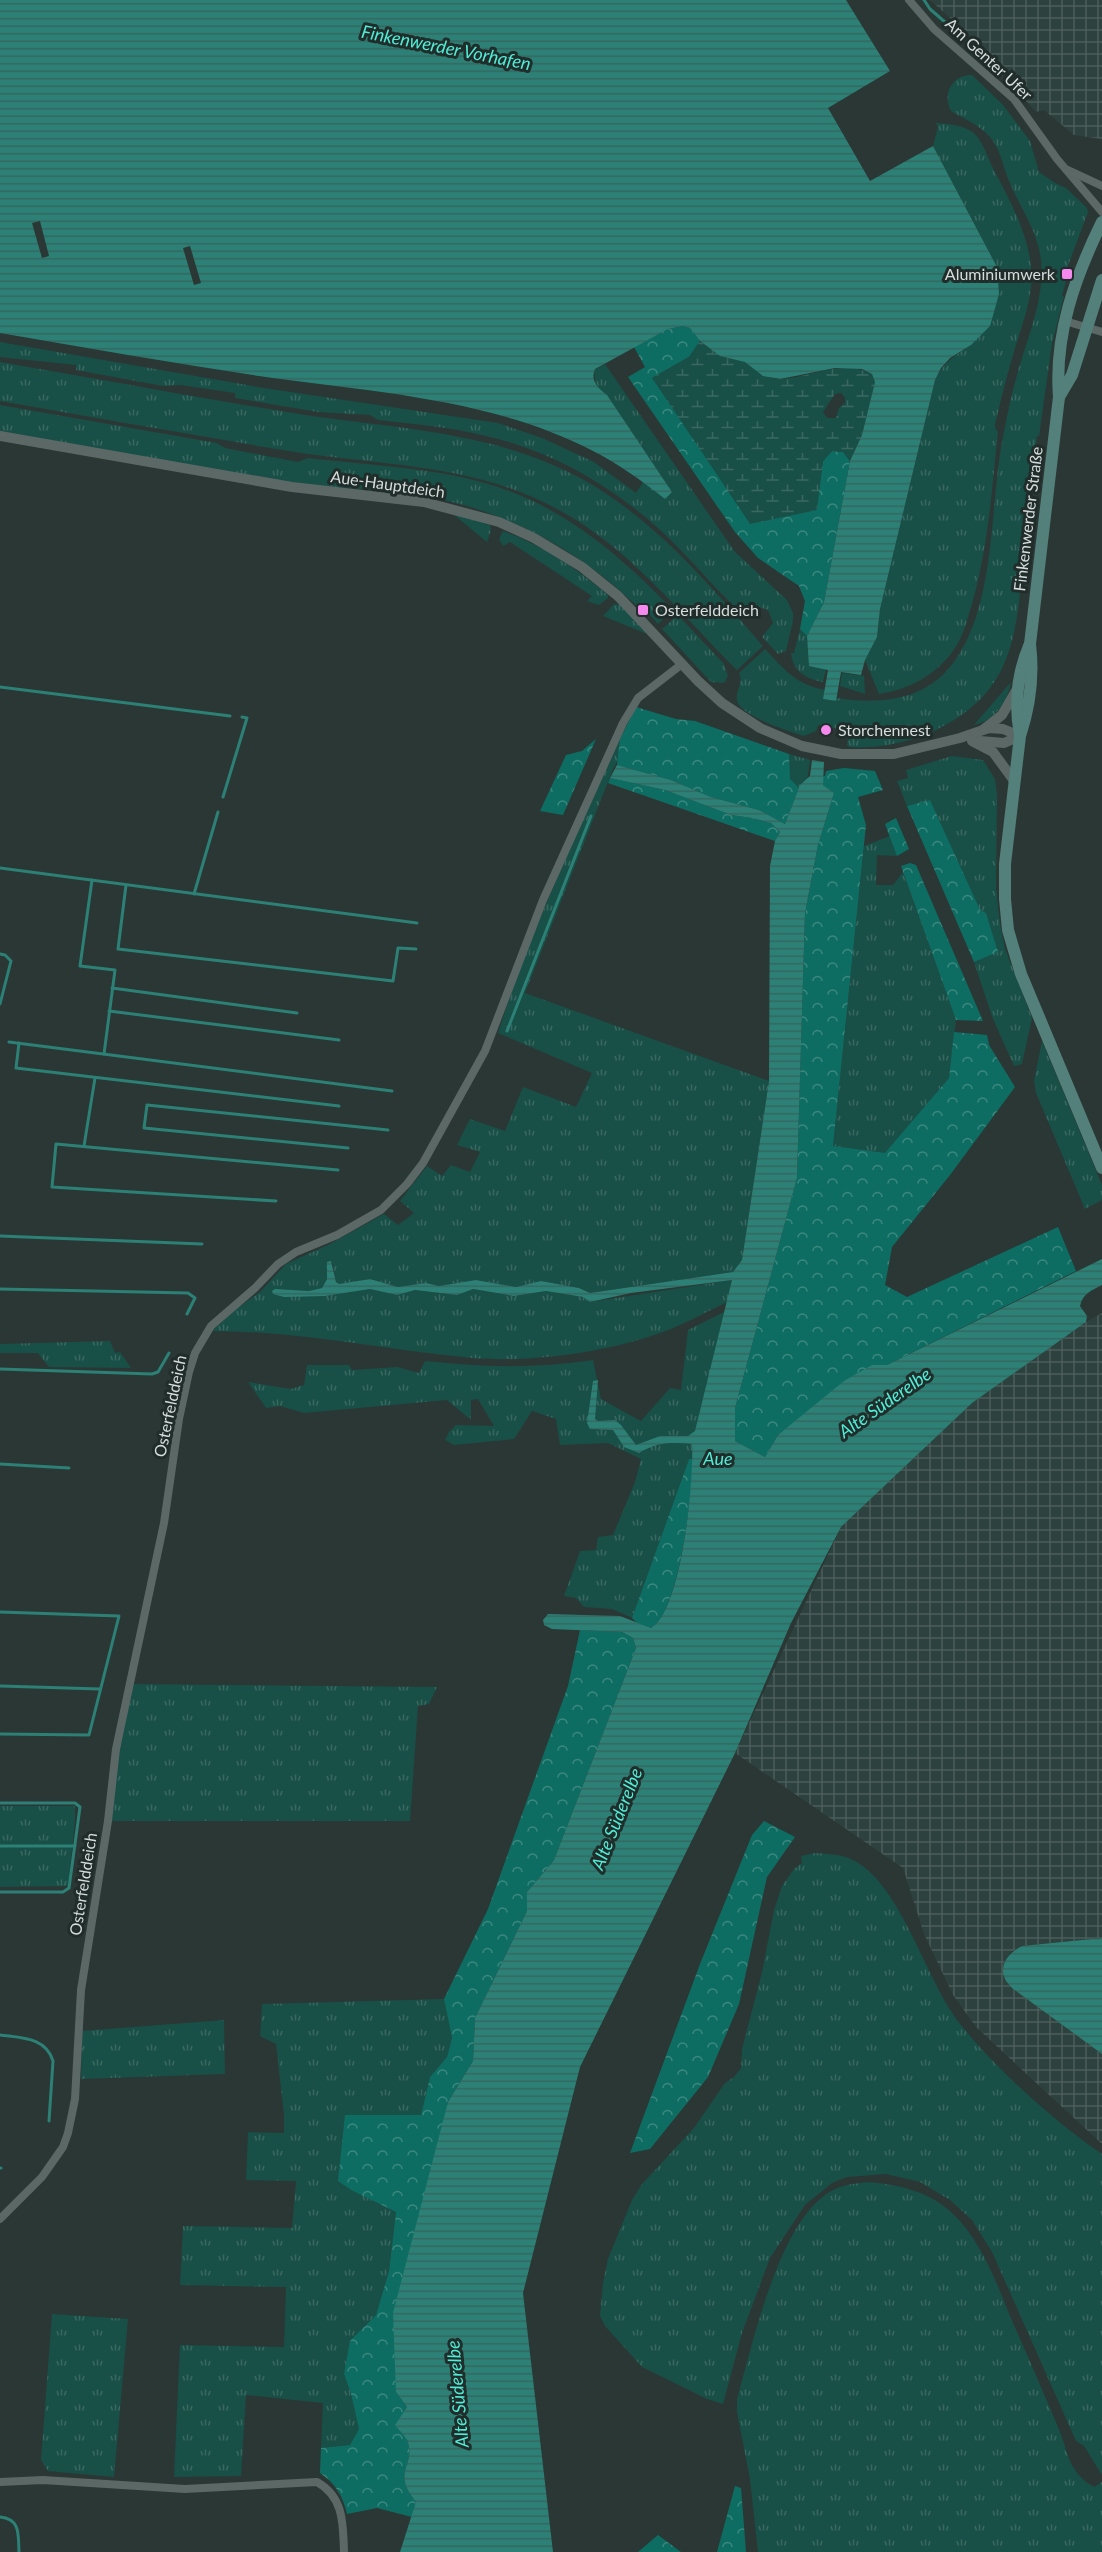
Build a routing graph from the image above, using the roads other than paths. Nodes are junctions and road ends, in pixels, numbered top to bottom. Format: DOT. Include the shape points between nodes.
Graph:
graph roads {
  1 [pos="909,0"];
  2 [pos="1068,170"];
  3 [pos="1102,186"];
  4 [pos="1102,212"];
  5 [pos="1102,222"];
  6 [pos="1102,280"];
  7 [pos="1065,321"];
  8 [pos="1087,327"];
  9 [pos="1102,332"];
  10 [pos="1059,397"];
  11 [pos="0,436"];
  12 [pos="1030,644"];
  13 [pos="682,664"];
  14 [pos="1018,688"];
  15 [pos="983,729"];
  16 [pos="1020,736"];
  17 [pos="960,738"];
  18 [pos="972,741"];
  19 [pos="1015,782"];
  20 [pos="1102,1168"];
  21 [pos="0,2219"];
  22 [pos="0,2482"];
  23 [pos="344,2552"];
  1 -- 2 [label="street, Am Genter Ufer" via="934,28 1014,99"];
  2 -- 3 [label="street, Am Genter Ufer"];
  2 -- 4 [label="street, Am Genter Ufer"];
  5 -- 7 [label="main road, Finkenwerder Straße" via="1079,272"];
  6 -- 8 [label="main road, Finkenwerder Straße"];
  7 -- 8 [label="street"];
  7 -- 10 [label="main road, Finkenwerder Straße" via="1057,369"];
  8 -- 9 [label="street"];
  8 -- 10 [label="main road, Finkenwerder Straße" via="1072,375"];
  10 -- 12 [label="main road, Finkenwerder Straße"];
  11 -- 13 [label="street, Aue-Hauptdeich" via="282,486 416,500 475,514 534,538 582,567 618,596"];
  12 -- 14 [label="main road, Finkenwerder Straße"];
  12 -- 16 [label="main road, Finkenwerder Straße" via="1030,689"];
  13 -- 17 [label="street, Aue-Hauptdeich" via="722,703 749,722 802,746 876,755"];
  13 -- 21 [label="street, Osterfelddeich" via="638,698 623,723 543,900 485,1051 423,1163 381,1209 278,1264 211,1326 195,1353 116,1749 81,1990 71,2122 53,2162"];
  14 -- 15 [label="street" via="1002,715"];
  14 -- 16 [label="main road, Finkenwerder Straße" via="1015,712"];
  15 -- 16 [label="street" via="1004,729"];
  15 -- 17 [label="street"];
  16 -- 18 [label="street" via="1004,743"];
  16 -- 19 [label="main road"];
  17 -- 18 [label="street"];
  18 -- 19 [label="street" via="993,752"];
  19 -- 20 [label="main road" via="1004,885 1010,937 1021,974"];
  22 -- 23 [label="street" via="43,2480 185,2489 317,2482 332,2493 340,2508"];
}
